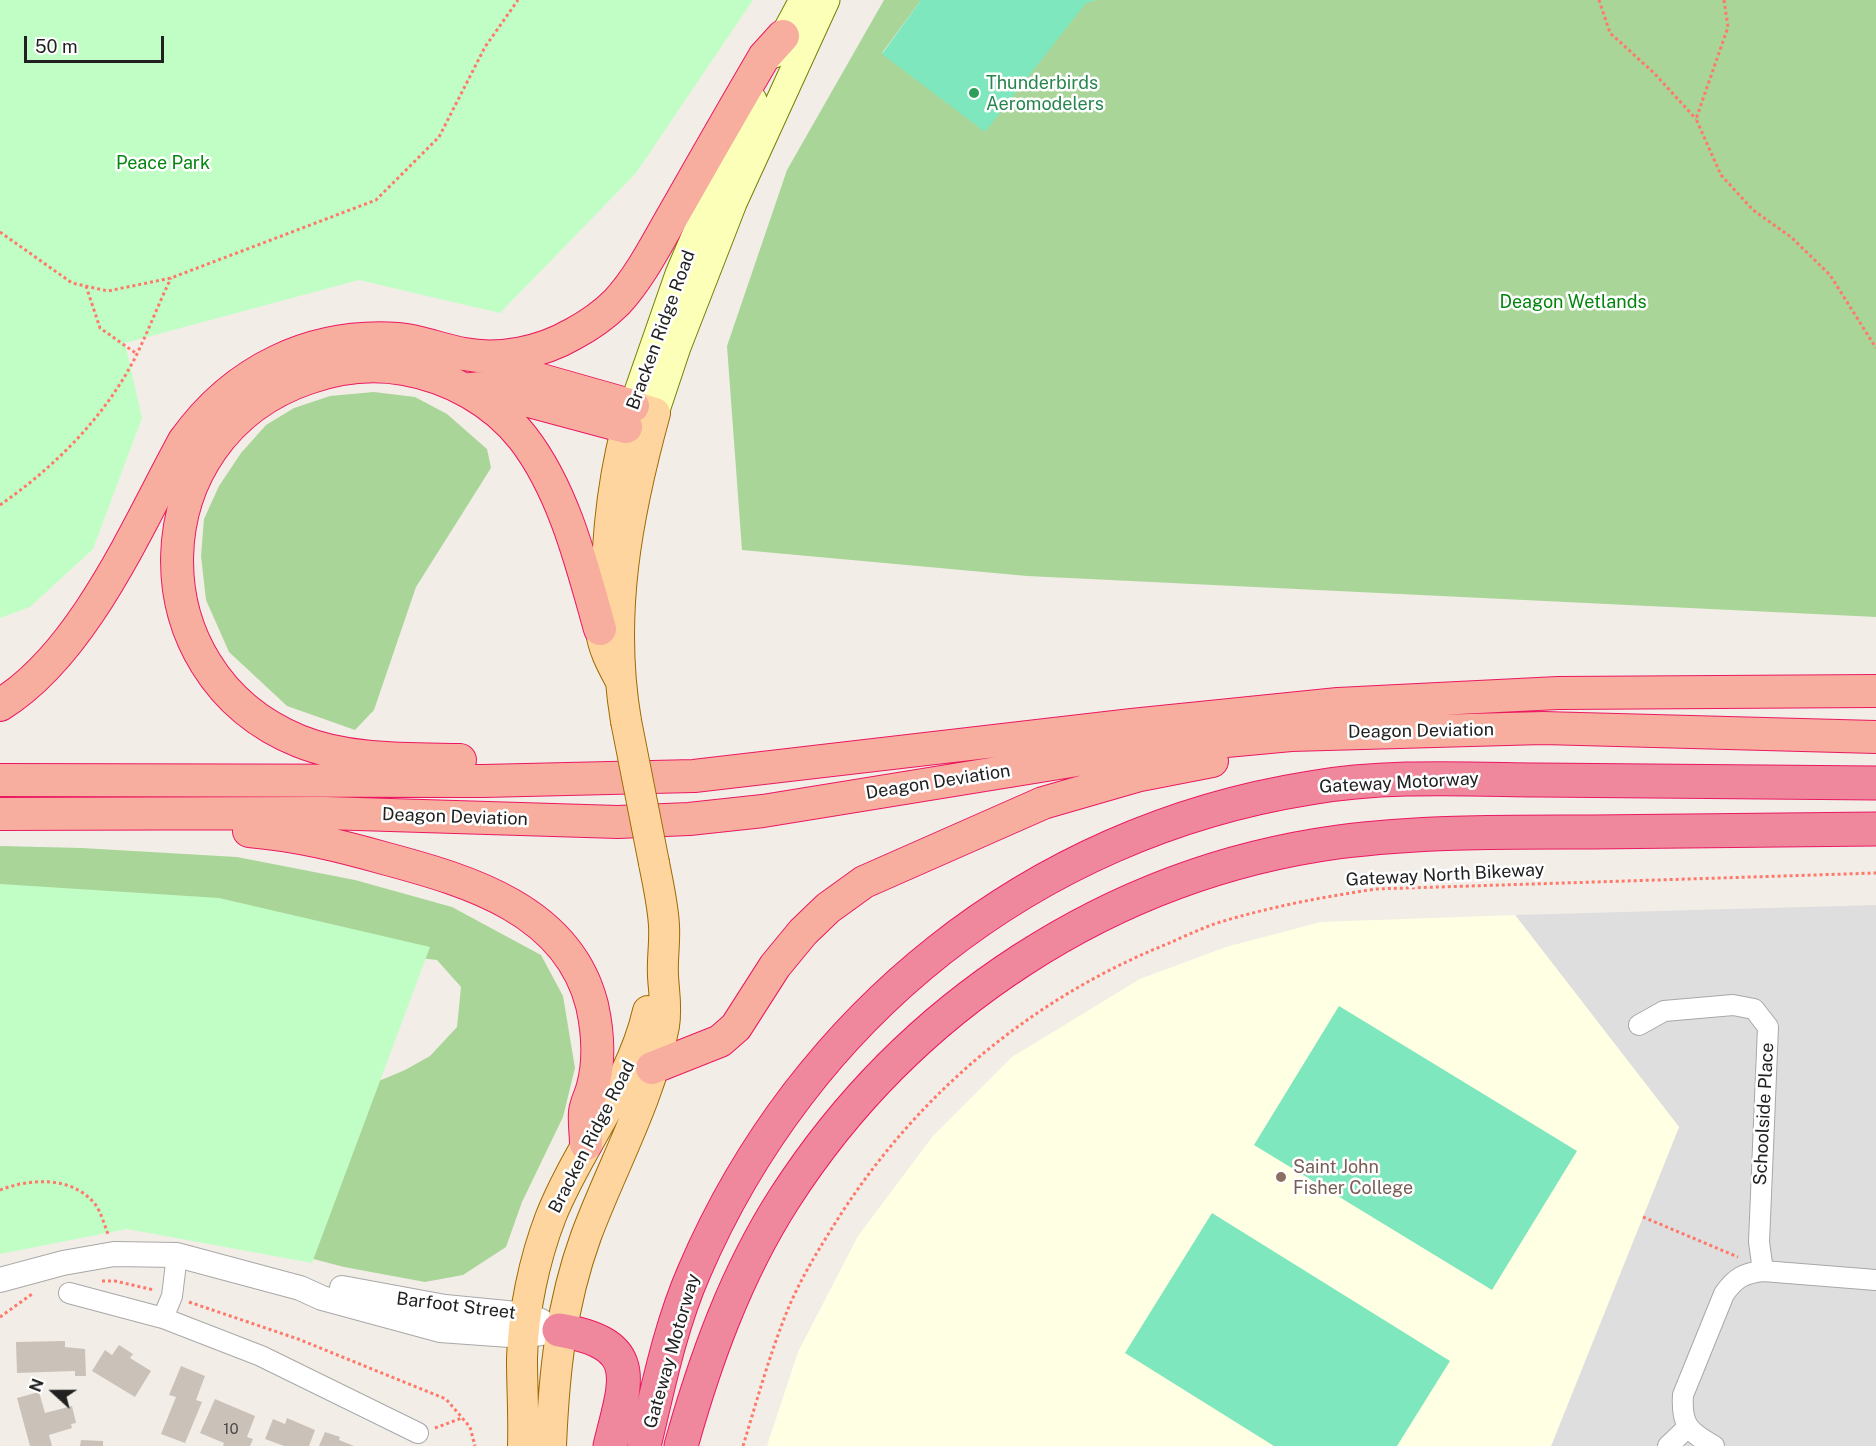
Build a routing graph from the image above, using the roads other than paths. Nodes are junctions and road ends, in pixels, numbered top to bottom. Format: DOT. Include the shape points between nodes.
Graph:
graph roads {
  1 [pos="803,0"];
  2 [pos="826,0"];
  3 [pos="783,36"];
  4 [pos="487,356"];
  5 [pos="466,390"];
  6 [pos="641,420"];
  7 [pos="600,629"];
  8 [pos="619,678"];
  9 [pos="1876,691"];
  10 [pos="0,705"];
  11 [pos="1291,735"];
  12 [pos="1876,737"];
  13 [pos="580,779"];
  14 [pos="0,780"];
  15 [pos="1876,783"];
  16 [pos="154,813"];
  17 [pos="0,814"];
  18 [pos="1876,830"];
  19 [pos="663,975"];
  20 [pos="1639,1025"];
  21 [pos="652,1068"];
  22 [pos="586,1144"];
  23 [pos="177,1256"];
  24 [pos="1763,1270"];
  25 [pos="0,1280"];
  26 [pos="1876,1280"];
  27 [pos="69,1293"];
  28 [pos="163,1318"];
  29 [pos="526,1326"];
  30 [pos="560,1330"];
  31 [pos="1687,1428"];
  32 [pos="418,1433"];
  33 [pos="523,1446"];
  34 [pos="551,1446"];
  35 [pos="610,1446"];
  36 [pos="644,1446"];
  37 [pos="681,1446"];
  38 [pos="1668,1446"];
  39 [pos="1714,1446"];
  1 -- 3 [label="main road, Bracken Ridge Road"];
  2 -- 6 [label="main road, Bracken Ridge Road" via="725,223 677,347"];
  3 -- 4 [label="highway" via="764,57 664,232 615,304 560,342 521,353"];
  3 -- 6 [label="main road, Bracken Ridge Road" via="679,274"];
  4 -- 6 [label="highway" via="499,368"];
  4 -- 10 [label="highway" via="399,339 364,339 330,342 297,351 257,371 225,394 199,420 74,634 30,682"];
  5 -- 6 [label="highway" via="481,388"];
  5 -- 7 [label="highway" via="506,420 542,467 571,537"];
  5 -- 13 [label="highway" via="422,372 358,366 292,383 240,415 203,462 181,517 176,575 188,629 200,656 234,699 256,717 301,742 362,755 549,763"];
  6 -- 7 [label="main road, Bracken Ridge Road" via="613,489 606,614"];
  6 -- 8 [label="main road, Bracken Ridge Road" via="627,529"];
  7 -- 8 [label="main road, Bracken Ridge Road" via="607,656"];
  8 -- 19 [label="main road, Bracken Ridge Road, bridge" via="664,926"];
  9 -- 13 [label="highway, Deagon Deviation" via="1558,693 1338,704 705,775"];
  11 -- 12 [label="highway, Deagon Deviation" via="1544,728"];
  11 -- 16 [label="highway, Deagon Deviation" via="1151,748 774,809 689,819 618,822 325,813"];
  11 -- 21 [label="highway" via="1260,754 1140,775 1043,803 864,882 803,932 775,966 736,1027 720,1041"];
  13 -- 14 [label="highway, Deagon Deviation"];
  15 -- 36 [label="highway, Gateway Motorway" via="1466,779 1314,787 1256,797 1166,825 1086,858 1005,901 943,945 879,1002 813,1073 767,1136 730,1196 692,1276 662,1371"];
  16 -- 17 [label="highway, Deagon Deviation"];
  16 -- 22 [label="highway" via="193,830 258,832 319,840 446,875 514,904 560,945 577,970 591,1003 598,1040 593,1087 585,1110"];
  18 -- 37 [label="highway, Gateway Motorway" via="1513,832 1338,842 1257,858 1174,882 1103,913 987,982 935,1023 875,1081 827,1139 783,1200 738,1284 705,1365"];
  19 -- 21 [label="main road, Bracken Ridge Road" via="667,1002"];
  19 -- 22 [label="main road, Bracken Ridge Road" via="651,998 631,1061"];
  20 -- 24 [label="street, Schoolside Place" via="1664,1011 1732,1005 1754,1009 1768,1027 1758,1242"];
  21 -- 30 [label="main road, Bracken Ridge Road" via="585,1239"];
  22 -- 29 [label="main road, Bracken Ridge Road" via="550,1218"];
  23 -- 25 [label="street, Barfoot Street" via="114,1254"];
  23 -- 28 [label="street" via="172,1296"];
  23 -- 29 [label="street, Barfoot Street" via="300,1288 324,1284"];
  24 -- 26 [label="street"];
  24 -- 31 [label="street" via="1745,1273 1724,1294 1683,1395 1682,1412"];
  27 -- 28 [label="street"];
  28 -- 32 [label="street" via="261,1356"];
  29 -- 30 [label="street, Barfoot Street"];
  29 -- 33 [label="main road, Bracken Ridge Road"];
  30 -- 34 [label="main road, Bracken Ridge Road"];
  30 -- 35 [label="highway" via="603,1342 622,1362 625,1378"];
  31 -- 38 [label="street"];
  31 -- 39 [label="street"];
}
